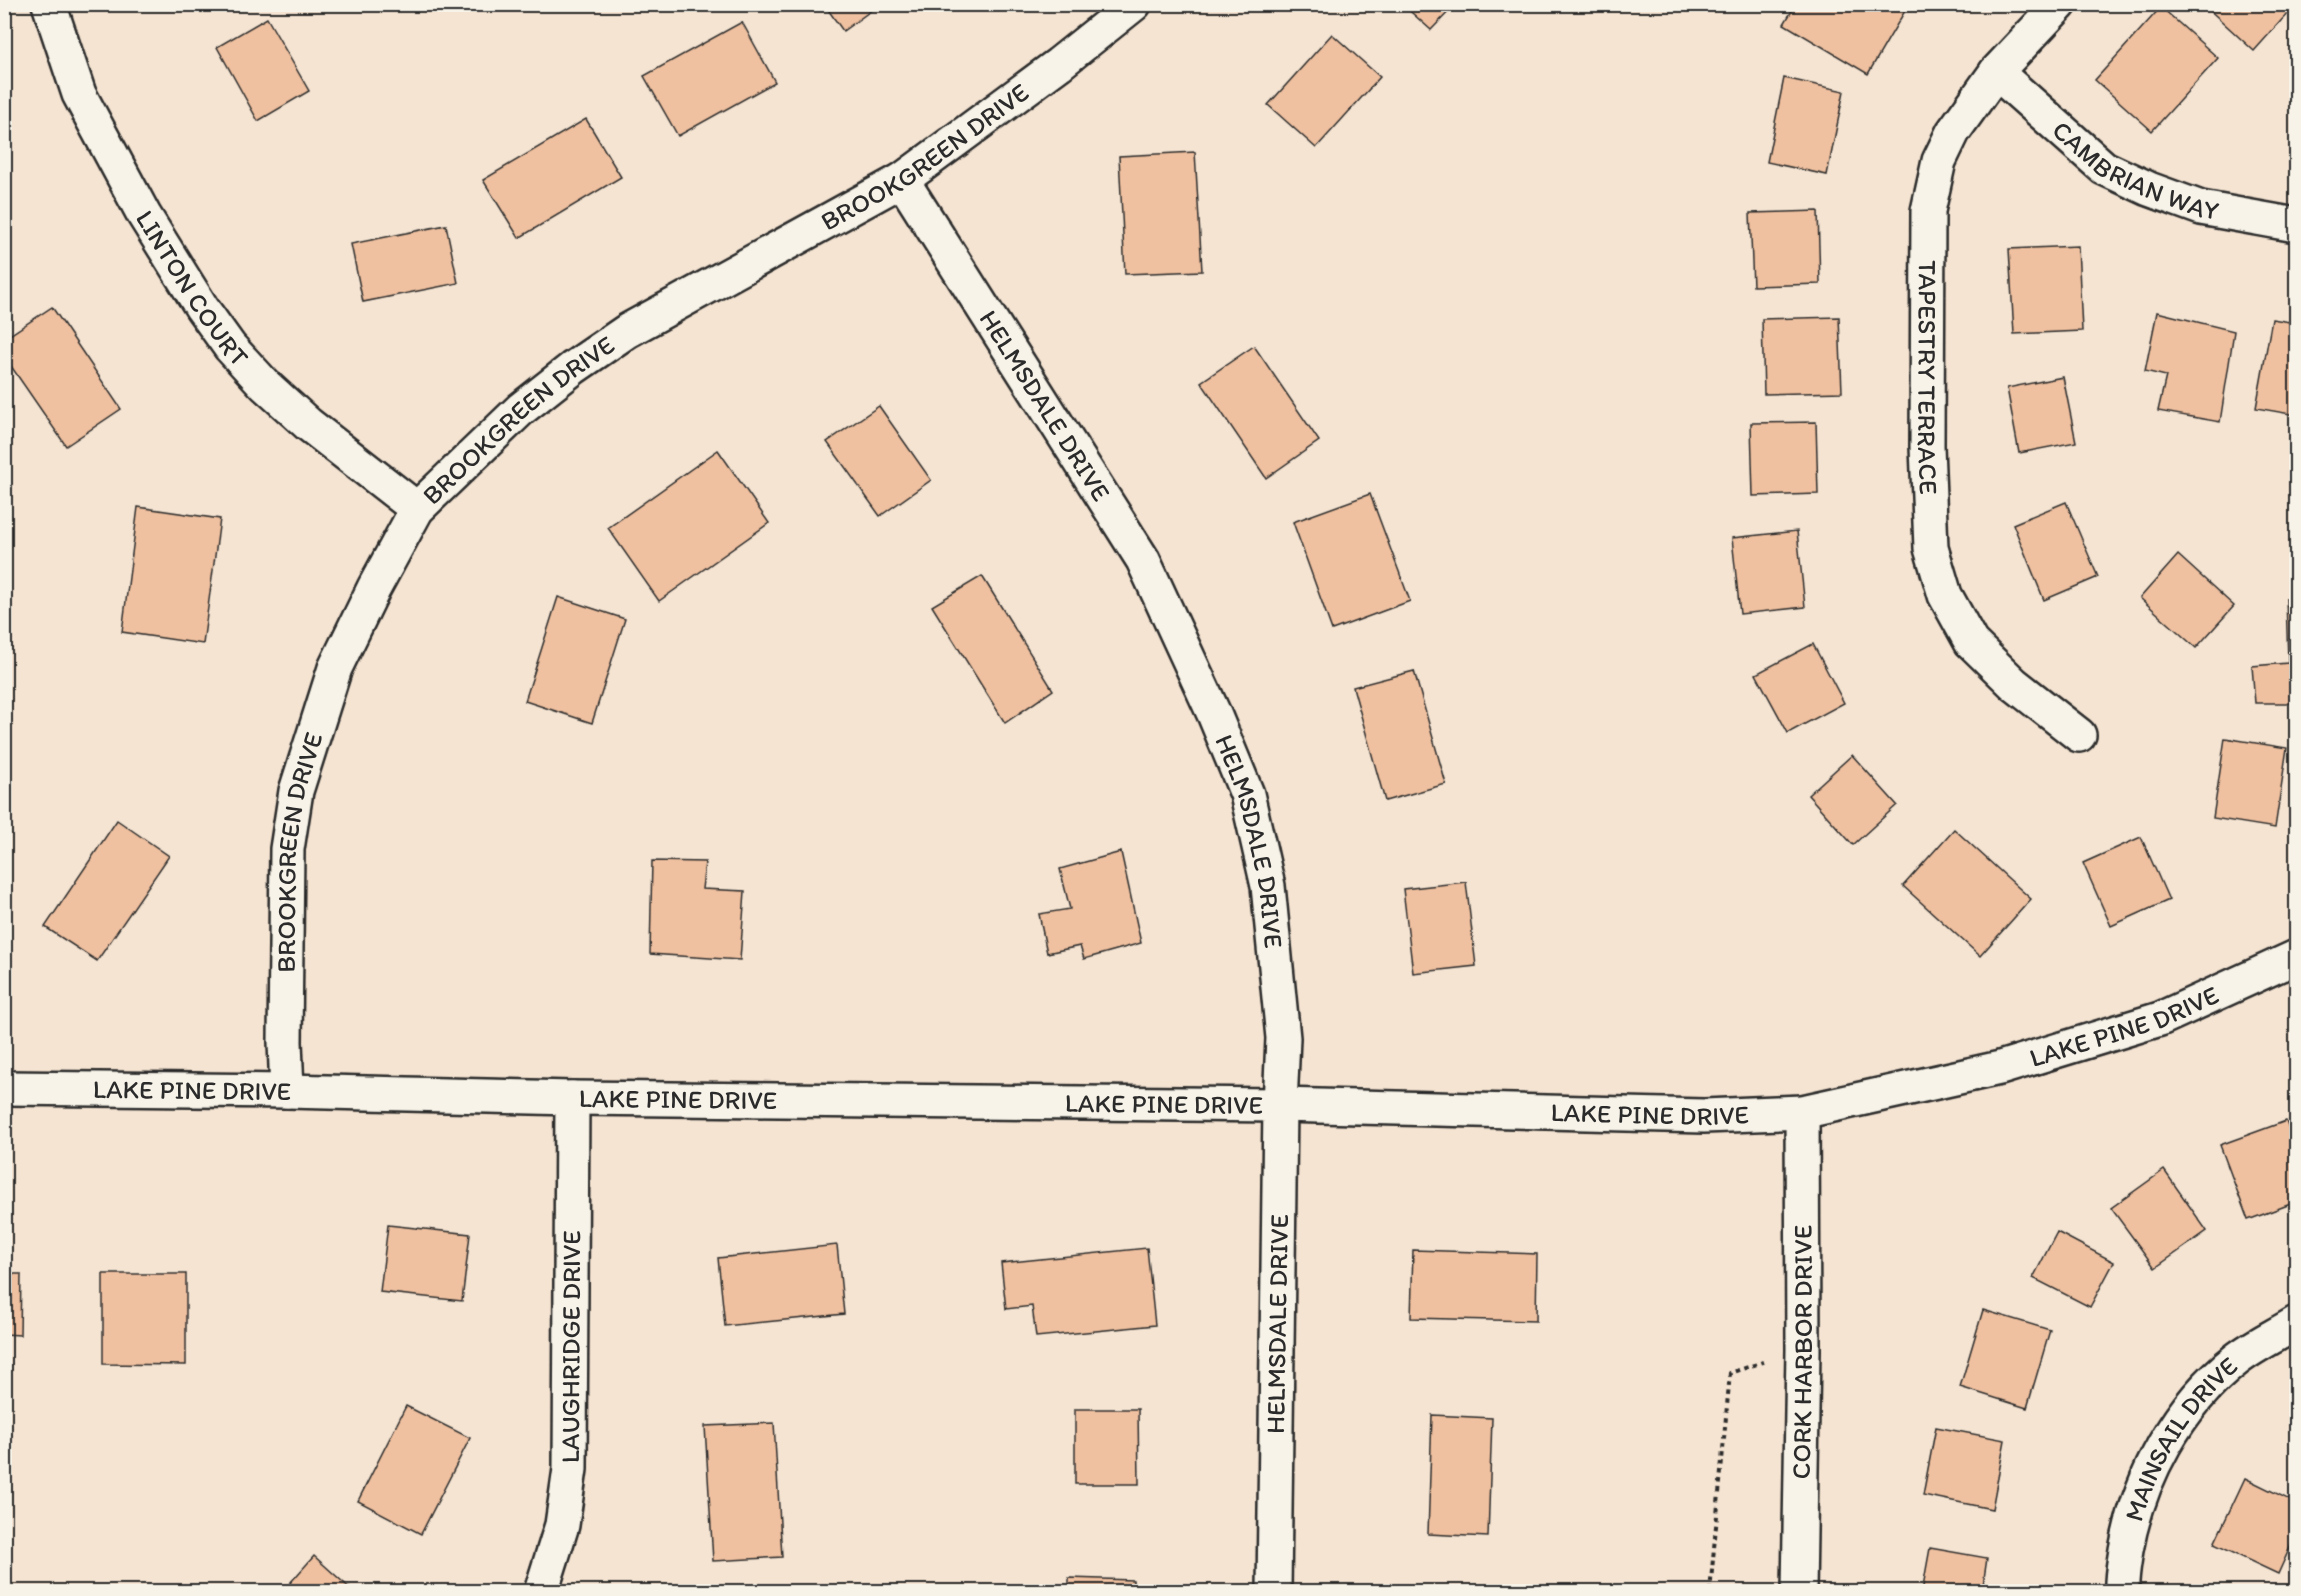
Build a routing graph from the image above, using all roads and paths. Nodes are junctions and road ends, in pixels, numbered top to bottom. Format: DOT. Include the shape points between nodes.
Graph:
graph roads {
  1 [pos="49,4"];
  2 [pos="1134,4"];
  3 [pos="2060,4"];
  4 [pos="1996,72"];
  5 [pos="902,180"];
  6 [pos="2296,225"];
  7 [pos="417,509"];
  8 [pos="2079,735"];
  9 [pos="2296,957"];
  10 [pos="4,1088"];
  11 [pos="287,1091"];
  12 [pos="572,1098"];
  13 [pos="1280,1106"];
  14 [pos="1802,1112"];
  15 [pos="2296,1323"];
  16 [pos="1803,1350"];
  17 [pos="541,1592"];
  18 [pos="1274,1592"];
  19 [pos="1710,1592"];
  20 [pos="1799,1592"];
  21 [pos="2122,1592"];
  1 -- 7 [label="street, LINTON COURT" via="79,94 144,215 230,347 265,386 308,424"];
  2 -- 5 [label="street, BROOKGREEN DRIVE"];
  3 -- 4 [label="street, TAPESTRY TERRACE"];
  4 -- 6 [label="street, CAMBRIAN WAY" via="2104,168 2201,208"];
  4 -- 8 [label="street, TAPESTRY TERRACE" via="1953,132 1939,161 1928,211 1927,446 1931,548 1945,595 1971,642 2014,684"];
  5 -- 7 [label="street, BROOKGREEN DRIVE" via="627,331 521,409"];
  5 -- 13 [label="street, HELMSDALE DRIVE" via="1143,560 1247,794 1268,886 1283,1038"];
  7 -- 11 [label="street, BROOKGREEN DRIVE" via="335,668 296,791 287,849"];
  9 -- 14 [label="street, LAKE PINE DRIVE" via="2160,1019 2000,1068"];
  10 -- 11 [label="street, LAKE PINE DRIVE"];
  11 -- 12 [label="street, LAKE PINE DRIVE"];
  12 -- 13 [label="street, LAKE PINE DRIVE"];
  12 -- 17 [label="street, LAUGHRIDGE DRIVE" via="570,1469 562,1525"];
  13 -- 14 [label="street, LAKE PINE DRIVE" via="1704,1116"];
  13 -- 18 [label="street, HELMSDALE DRIVE"];
  14 -- 16 [label="street, CORK HARBOR DRIVE"];
  15 -- 21 [label="street, MAINSAIL DRIVE" via="2238,1359 2205,1389 2173,1430 2145,1483 2130,1529"];
  16 -- 19 [label="path" via="1730,1373"];
  16 -- 20 [label="street, CORK HARBOR DRIVE"];
}
